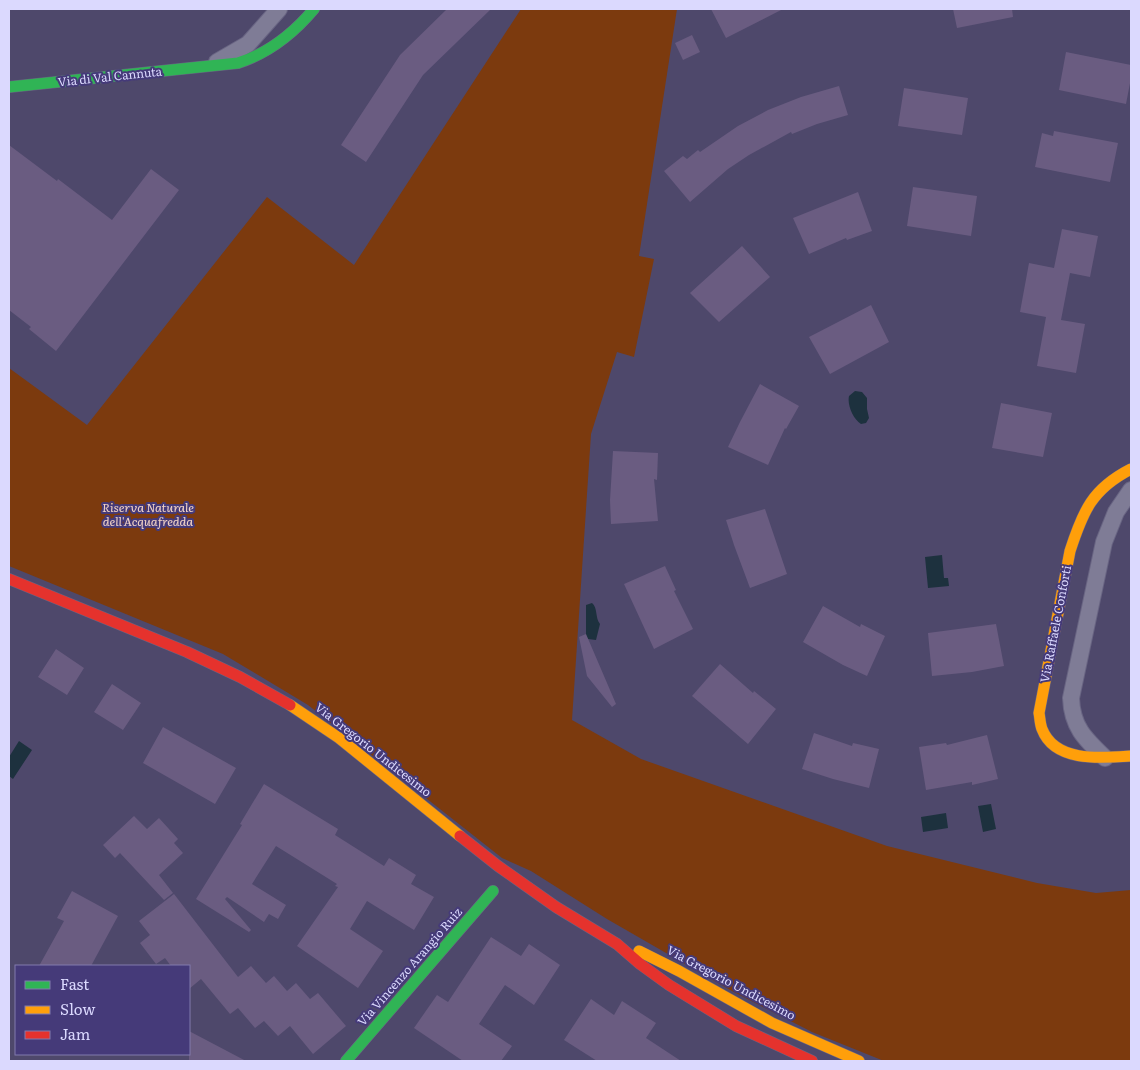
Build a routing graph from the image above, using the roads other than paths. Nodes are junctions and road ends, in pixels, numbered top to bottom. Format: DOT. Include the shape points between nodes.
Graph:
graph roads {
  1 [pos="279,9"];
  2 [pos="314,9"];
  3 [pos="211,65"];
  4 [pos="9,87"];
  5 [pos="1131,469"];
  6 [pos="1131,490"];
  7 [pos="9,579"];
  8 [pos="1131,756"];
  9 [pos="1105,758"];
  10 [pos="494,891"];
  11 [pos="617,944"];
  12 [pos="346,1061"];
  13 [pos="812,1061"];
  14 [pos="859,1061"];
  1 -- 3 [label="street, Via di Val Cannuta" via="248,44"];
  2 -- 3 [label="street, Via di Val Cannuta" via="295,30 259,56 238,63"];
  3 -- 4 [label="street, Via di Val Cannuta"];
  5 -- 9 [label="street, Via Raffaele Conforti" via="1101,489 1081,519 1070,551 1040,705 1041,729 1053,744 1075,755"];
  6 -- 9 [label="street" via="1116,512 1104,542 1071,698 1077,727"];
  7 -- 11 [label="street, Via Gregorio Undicesimo" via="187,652 282,700 339,738 498,866"];
  8 -- 9 [label="street, Via Raffaele Conforti"];
  10 -- 12 [label="street, Via Vincenzo Arangio Ruiz"];
  11 -- 13 [label="street, Via Gregorio Undicesimo" via="704,1007"];
  11 -- 14 [label="street, Via Gregorio Undicesimo" via="664,962 745,1009"];
}
